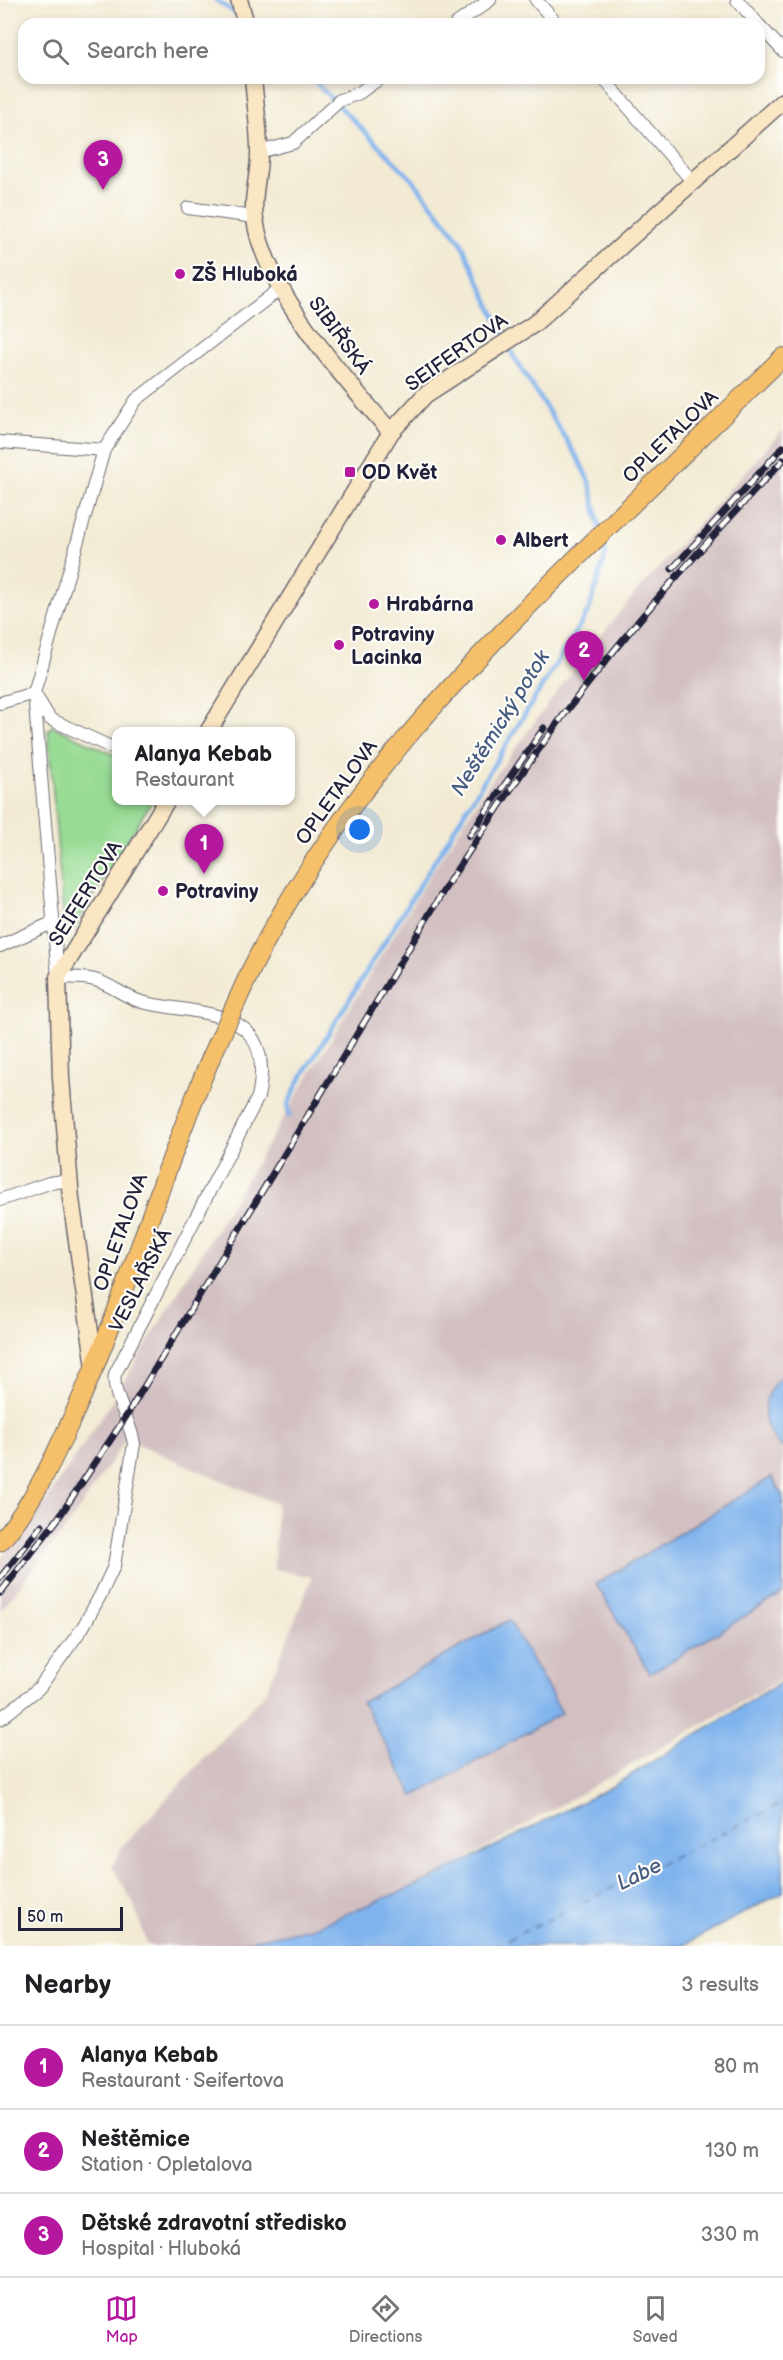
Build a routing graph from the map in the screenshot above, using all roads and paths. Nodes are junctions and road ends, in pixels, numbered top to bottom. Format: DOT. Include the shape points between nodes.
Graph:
graph roads {
  1 [pos="490,0"];
  2 [pos="536,0"];
  3 [pos="737,0"];
  4 [pos="464,18"];
  5 [pos="551,18"];
  6 [pos="754,18"];
  7 [pos="765,31"];
  8 [pos="783,51"];
  9 [pos="253,84"];
  10 [pos="372,84"];
  11 [pos="608,84"];
  12 [pos="783,101"];
  13 [pos="259,152"];
  14 [pos="693,182"];
  15 [pos="188,208"];
  16 [pos="254,217"];
  17 [pos="281,288"];
  18 [pos="783,357"];
  19 [pos="391,432"];
  20 [pos="0,442"];
  21 [pos="104,450"];
  22 [pos="34,693"];
  23 [pos="0,703"];
  24 [pos="211,727"];
  25 [pos="112,748"];
  26 [pos="165,805"];
  27 [pos="52,923"];
  28 [pos="0,946"];
  29 [pos="58,977"];
  30 [pos="70,1180"];
  31 [pos="0,1200"];
  32 [pos="95,1367"];
  33 [pos="0,1542"];
  34 [pos="0,1719"];
  1 -- 4 [label="street"];
  2 -- 5 [label="street"];
  3 -- 6 [label="street"];
  7 -- 8 [label="street"];
  9 -- 13 [label="street, SIBIŘSKÁ"];
  10 -- 13 [label="street" via="340,100 293,143"];
  11 -- 14 [label="street"];
  12 -- 14 [label="street, SEIFERTOVA"];
  13 -- 16 [label="street, SIBIŘSKÁ"];
  14 -- 19 [label="street, SEIFERTOVA" via="534,324 425,395"];
  15 -- 16 [label="street"];
  16 -- 17 [label="street, SIBIŘSKÁ" via="260,247"];
  17 -- 19 [label="street, SIBIŘSKÁ" via="342,376"];
  17 -- 21 [label="street, OPLETALOVA" via="136,400"];
  18 -- 32 [label="main road, OPLETALOVA, bridge" via="462,672 373,777 311,865 251,970 211,1058"];
  19 -- 24 [label="street, SEIFERTOVA"];
  20 -- 21 [label="street"];
  21 -- 22 [label="street, OPLETALOVA"];
  22 -- 23 [label="street"];
  22 -- 25 [label="street" via="50,719"];
  22 -- 27 [label="street, OPLETALOVA"];
  26 -- 29 [label="street, SEIFERTOVA"];
  27 -- 28 [label="street"];
  27 -- 29 [label="street, OPLETALOVA"];
  29 -- 30 [label="street, OPLETALOVA"];
  29 -- 34 [label="street, VESLAŘSKÁ" via="95,980 144,1003 213,1012 241,1026 255,1041 261,1060 261,1080 258,1097 115,1374 114,1387 132,1428 134,1444 114,1566 83,1627 39,1688"];
  30 -- 31 [label="street"];
  30 -- 32 [label="street, OPLETALOVA"];
  32 -- 33 [label="main road, OPLETALOVA" via="57,1451 18,1522"];
}
